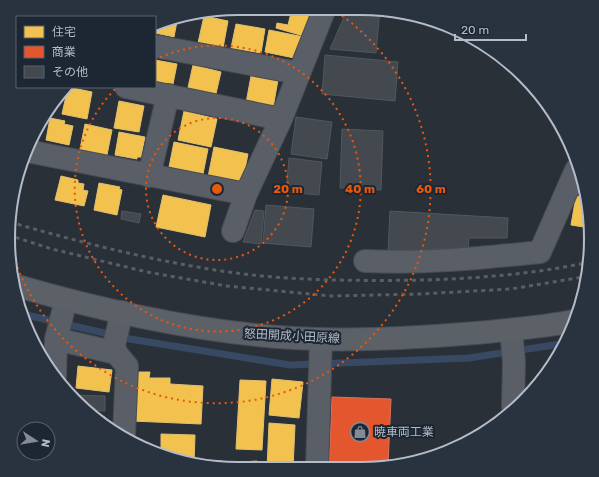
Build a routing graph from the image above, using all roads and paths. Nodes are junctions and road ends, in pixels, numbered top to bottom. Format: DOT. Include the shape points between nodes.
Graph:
graph roads {
  1 [pos="322,15"];
  2 [pos="156,46"];
  3 [pos="298,73"];
  4 [pos="131,88"];
  5 [pos="168,95"];
  6 [pos="281,119"];
  7 [pos="32,152"];
  8 [pos="574,174"];
  9 [pos="149,176"];
  10 [pos="246,194"];
  11 [pos="233,231"];
  12 [pos="365,261"];
  13 [pos="21,288"];
  14 [pos="64,306"];
  15 [pos="120,318"];
  16 [pos="567,324"];
  17 [pos="56,340"];
  18 [pos="321,345"];
  19 [pos="512,345"];
  20 [pos="115,349"];
  21 [pos="55,366"];
  22 [pos="513,403"];
  23 [pos="124,430"];
  24 [pos="317,462"];
  1 -- 3 [label="street"];
  2 -- 3 [label="street"];
  3 -- 6 [label="street"];
  4 -- 5 [label="street"];
  5 -- 6 [label="street"];
  5 -- 9 [label="street"];
  6 -- 10 [label="street"];
  7 -- 9 [label="street"];
  8 -- 12 [label="street" via="540,252 458,260"];
  9 -- 10 [label="street"];
  10 -- 11 [label="street"];
  13 -- 14 [label="main road, 怒田開成小田原線"];
  14 -- 15 [label="main road, 怒田開成小田原線"];
  14 -- 17 [label="street"];
  15 -- 18 [label="main road, 怒田開成小田原線"];
  15 -- 20 [label="street"];
  16 -- 19 [label="main road, 怒田開成小田原線"];
  17 -- 20 [label="street"];
  17 -- 21 [label="street"];
  18 -- 19 [label="main road, 怒田開成小田原線" via="419,338"];
  18 -- 24 [label="street"];
  19 -- 22 [label="street"];
  20 -- 23 [label="street" via="127,366"];
}
